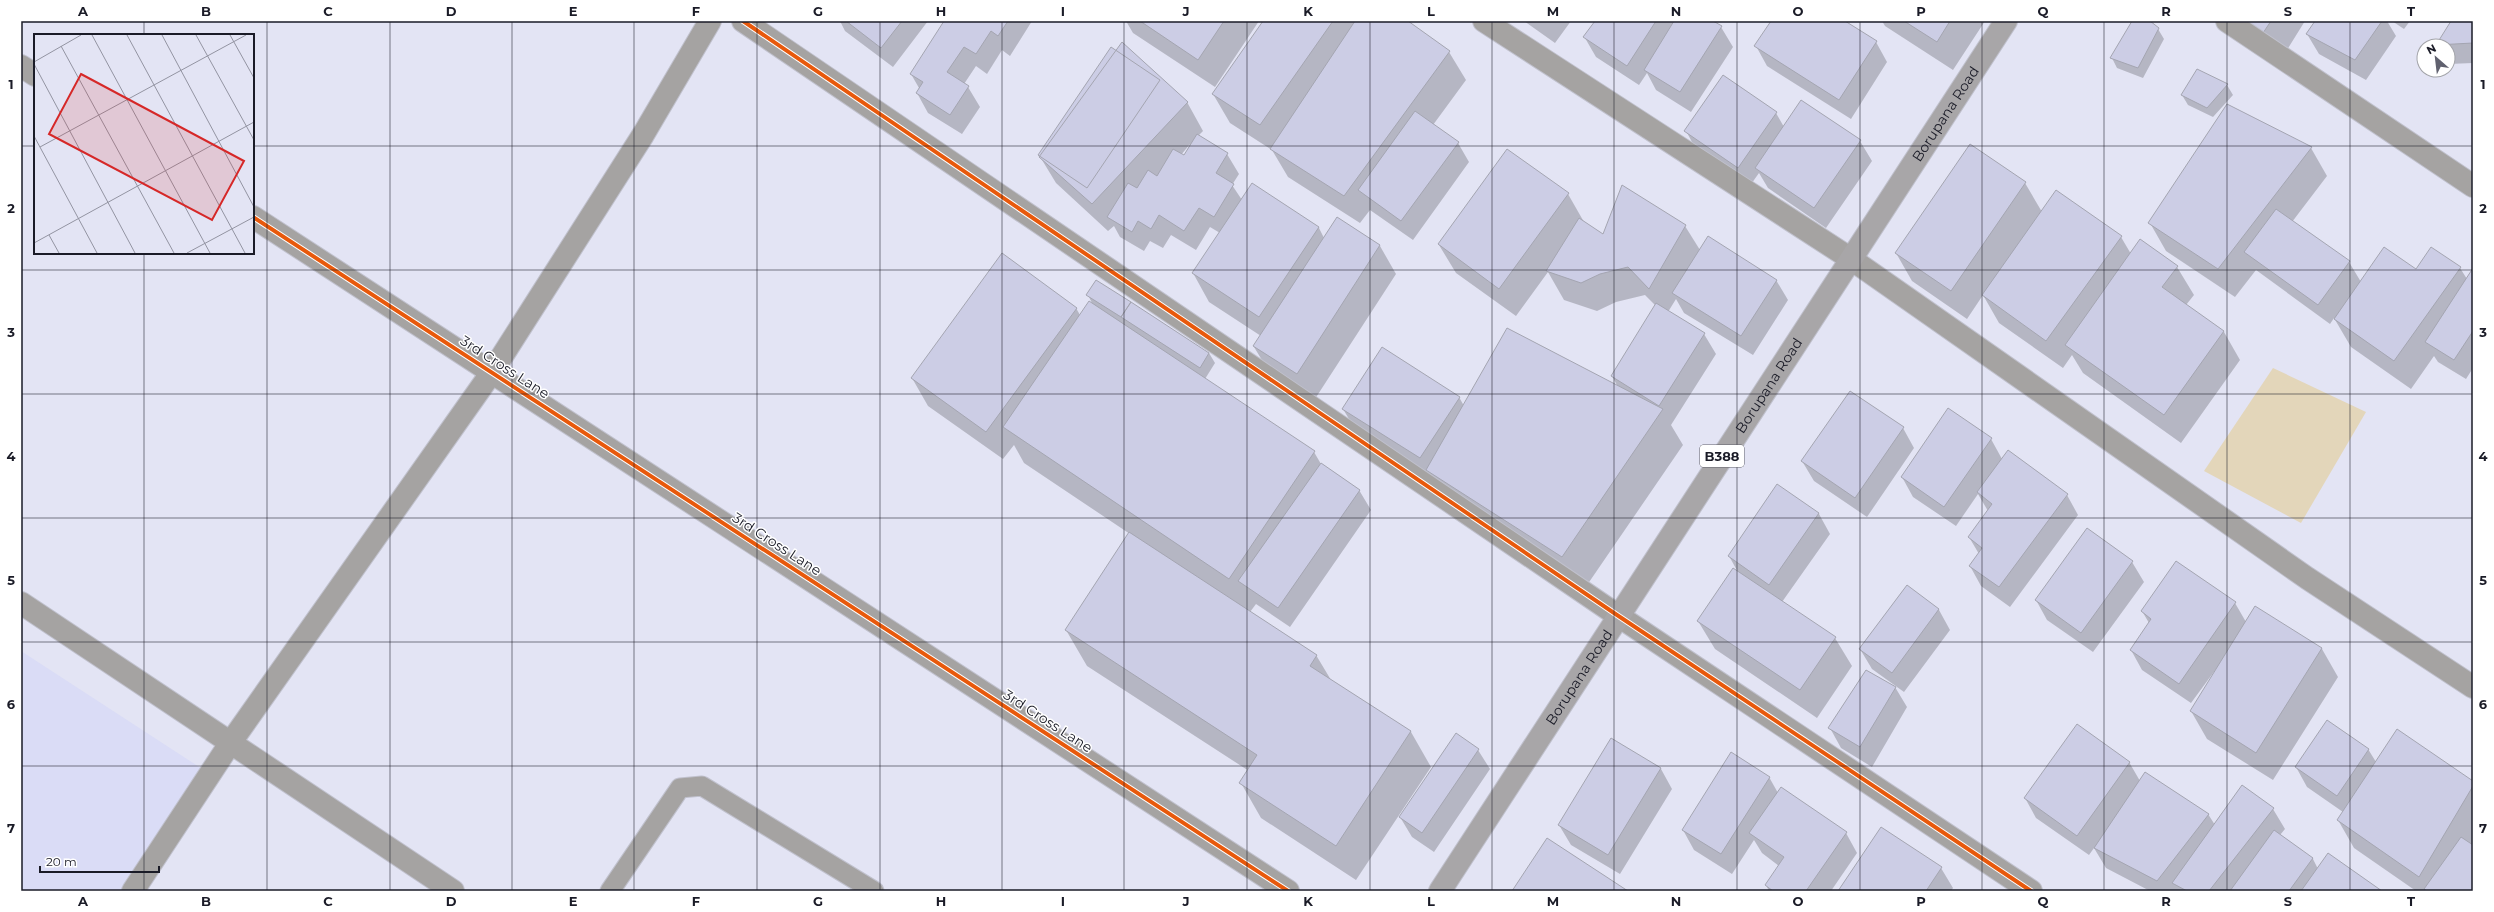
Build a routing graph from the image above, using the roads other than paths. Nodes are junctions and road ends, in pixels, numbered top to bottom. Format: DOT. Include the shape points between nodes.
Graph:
graph roads {
  1 [pos="710,21"];
  2 [pos="743,21"];
  3 [pos="1484,21"];
  4 [pos="2006,21"];
  5 [pos="2227,21"];
  6 [pos="21,66"];
  7 [pos="34,74"];
  8 [pos="2473,186"];
  9 [pos="254,218"];
  10 [pos="1851,259"];
  11 [pos="492,372"];
  12 [pos="21,603"];
  13 [pos="1617,615"];
  14 [pos="2473,687"];
  15 [pos="231,742"];
  16 [pos="133,891"];
  17 [pos="453,891"];
  18 [pos="610,891"];
  19 [pos="874,891"];
  20 [pos="1288,891"];
  21 [pos="1440,891"];
  22 [pos="2031,891"];
  1 -- 11 [label="street" via="643,135"];
  2 -- 13 [label="street"];
  3 -- 10 [label="street"];
  4 -- 10 [label="main road, Borupana Road / B388"];
  5 -- 8 [label="street"];
  6 -- 7 [label="street"];
  9 -- 11 [label="street, 3rd Cross Lane"];
  10 -- 13 [label="main road, Borupana Road / B388"];
  10 -- 14 [label="street" via="2307,578"];
  11 -- 15 [label="street"];
  11 -- 20 [label="street, 3rd Cross Lane"];
  12 -- 15 [label="street"];
  13 -- 21 [label="main road, Borupana Road / B388"];
  13 -- 22 [label="street"];
  15 -- 16 [label="street"];
  15 -- 17 [label="street"];
  18 -- 19 [label="lane" via="680,788 702,786"];
}
